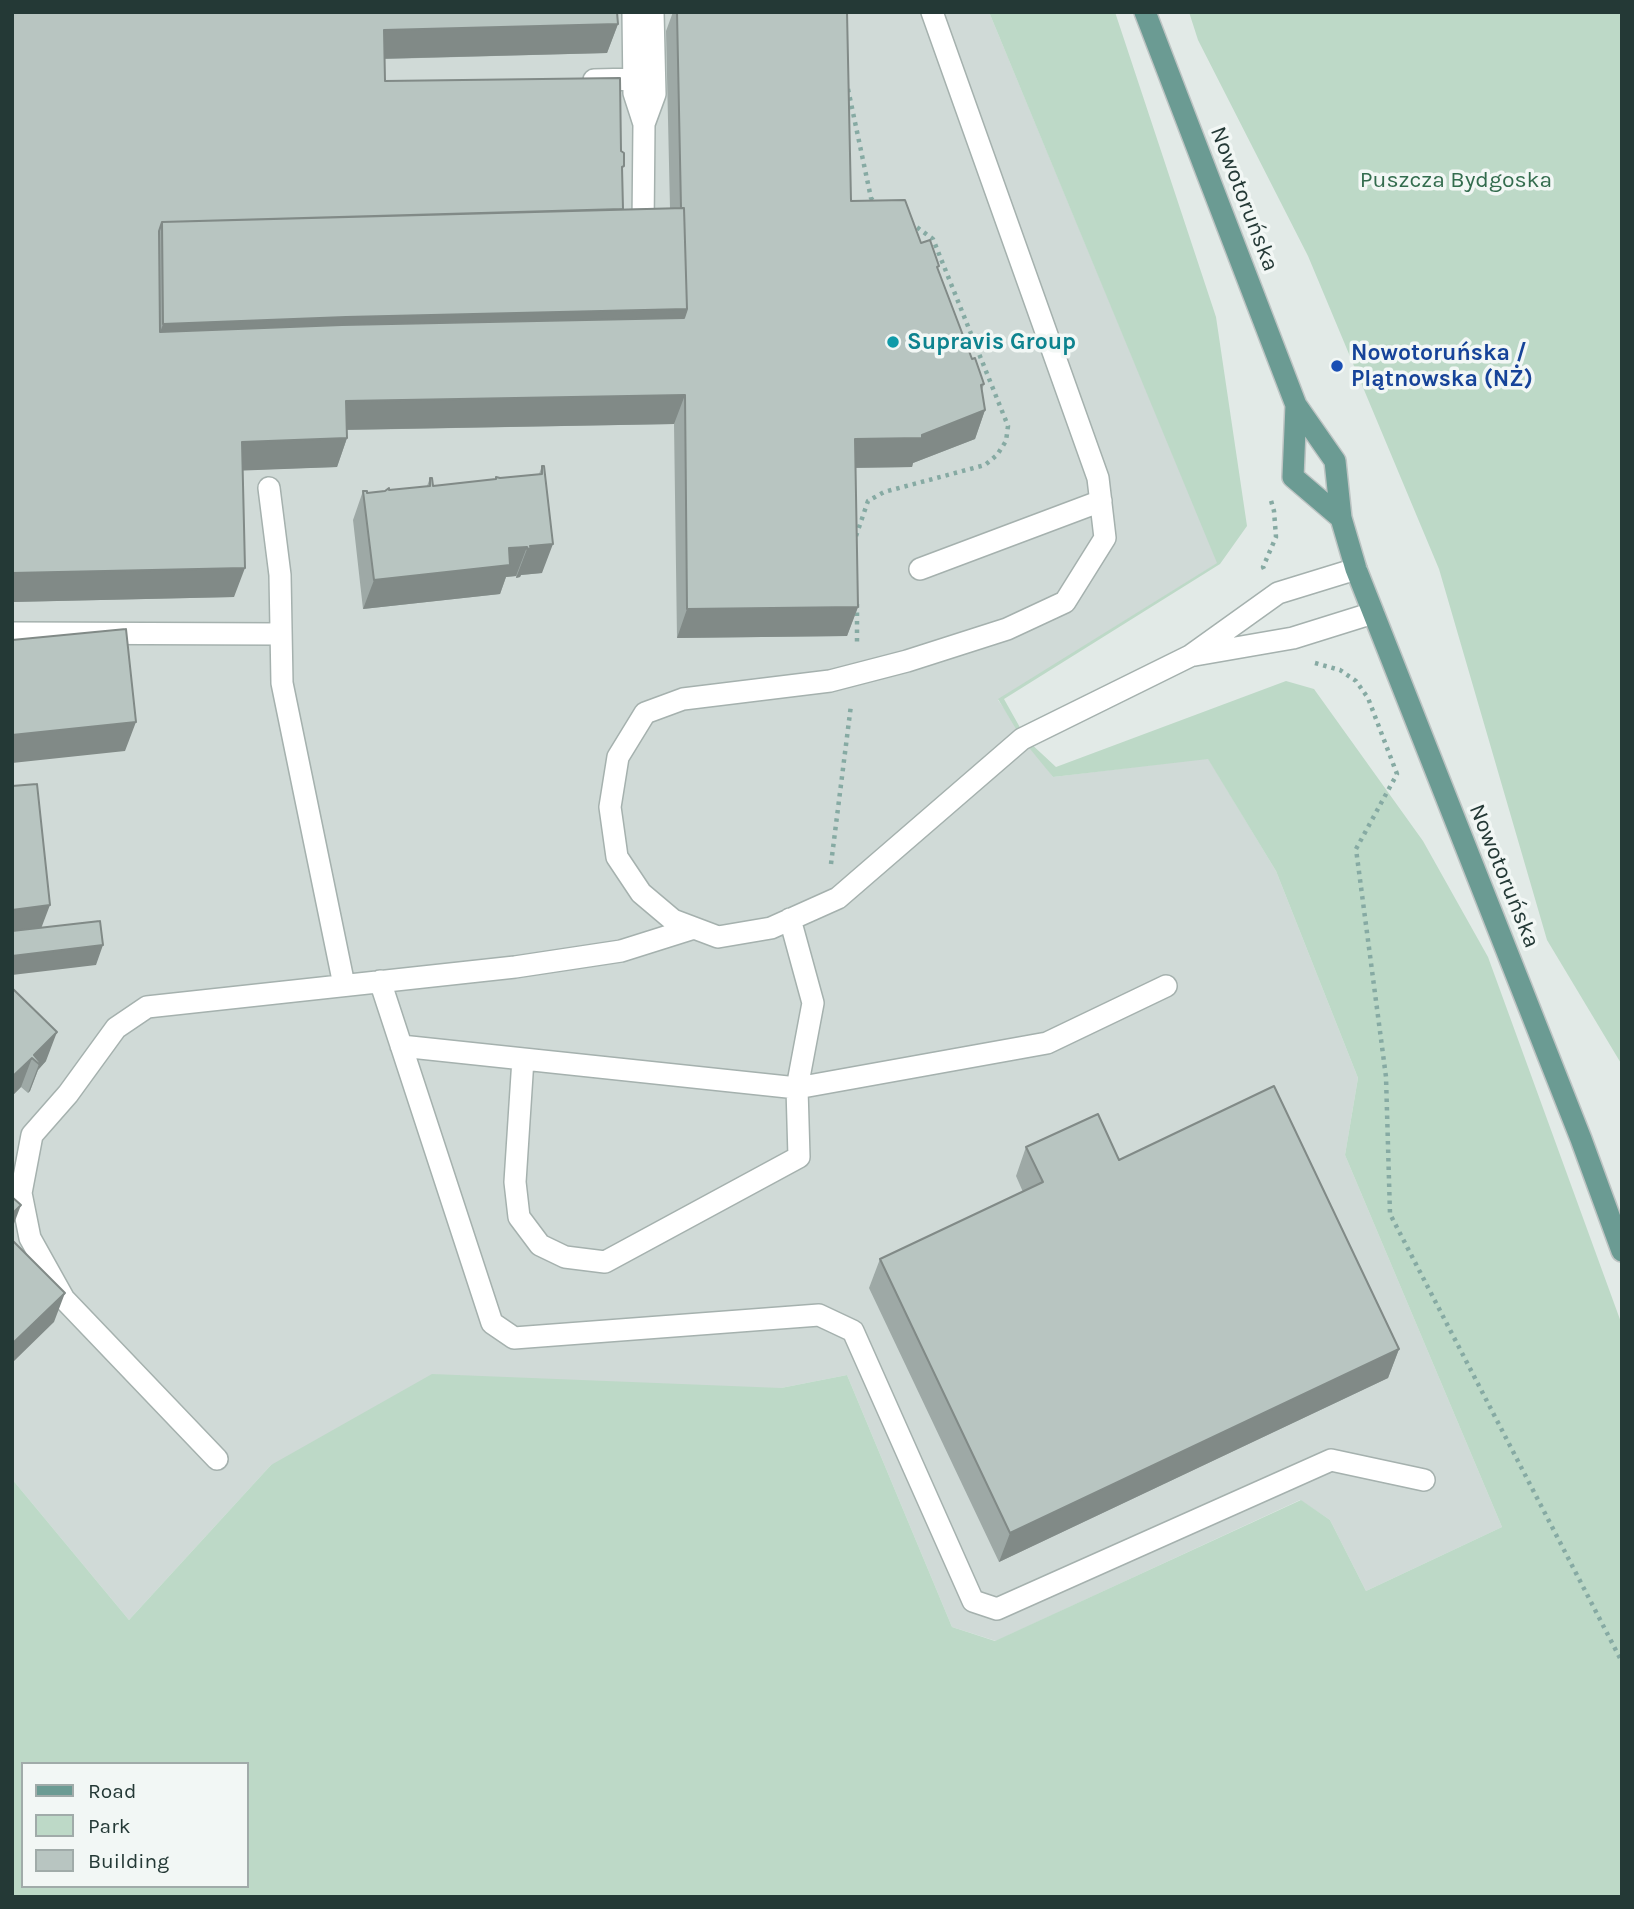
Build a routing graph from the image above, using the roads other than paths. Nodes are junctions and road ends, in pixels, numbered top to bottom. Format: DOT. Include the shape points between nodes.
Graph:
graph roads {
  1 [pos="633,12"];
  2 [pos="653,12"];
  3 [pos="932,12"];
  4 [pos="1145,12"];
  5 [pos="634,79"];
  6 [pos="578,80"];
  7 [pos="644,124"];
  8 [pos="643,227"];
  9 [pos="1296,405"];
  10 [pos="269,488"];
  11 [pos="1101,501"];
  12 [pos="1341,518"];
  13 [pos="920,569"];
  14 [pos="1356,569"];
  15 [pos="1373,613"];
  16 [pos="12,633"];
  17 [pos="281,634"];
  18 [pos="1190,656"];
  19 [pos="790,919"];
  20 [pos="694,928"];
  21 [pos="380,981"];
  22 [pos="344,985"];
  23 [pos="1167,986"];
  24 [pos="401,1046"];
  25 [pos="523,1059"];
  26 [pos="797,1088"];
  27 [pos="1622,1251"];
  28 [pos="217,1459"];
  29 [pos="1424,1480"];
  1 -- 5 [label="lane"];
  2 -- 7 [label="lane" via="655,94"];
  3 -- 11 [label="lane" via="1098,478"];
  4 -- 9 [label="main road, Nowotoruńska"];
  5 -- 6 [label="lane"];
  5 -- 7 [label="lane"];
  7 -- 8 [label="lane"];
  9 -- 12 [label="main road, Nowotoruńska" via="1335,461"];
  9 -- 12 [label="main road, Nowotoruńska" via="1293,477"];
  10 -- 17 [label="lane" via="280,575"];
  11 -- 13 [label="lane"];
  11 -- 20 [label="lane" via="1105,538 1065,602 1007,629 830,681 683,699 645,713 618,757 610,807 617,857 641,893 673,920"];
  12 -- 14 [label="main road, Nowotoruńska"];
  14 -- 15 [label="main road, Nowotoruńska"];
  14 -- 18 [label="lane" via="1278,593"];
  15 -- 18 [label="lane" via="1293,638"];
  15 -- 27 [label="main road, Nowotoruńska"];
  16 -- 17 [label="lane"];
  17 -- 22 [label="lane" via="282,683"];
  18 -- 19 [label="lane" via="1022,739 838,898"];
  19 -- 20 [label="lane" via="771,928 718,937"];
  19 -- 26 [label="lane" via="813,1003"];
  20 -- 21 [label="lane" via="621,951"];
  21 -- 22 [label="lane"];
  21 -- 24 [label="lane"];
  22 -- 28 [label="lane" via="147,1007 116,1028 32,1135 21,1193 27,1226 64,1299"];
  23 -- 26 [label="lane" via="1047,1043"];
  24 -- 25 [label="lane"];
  24 -- 29 [label="lane" via="492,1323 514,1338 819,1315 853,1331 973,1601 997,1609 1331,1460"];
  25 -- 26 [label="lane"];
  25 -- 26 [label="lane" via="515,1182 519,1217 540,1245 565,1258 592,1261 606,1262 799,1157"];
}
